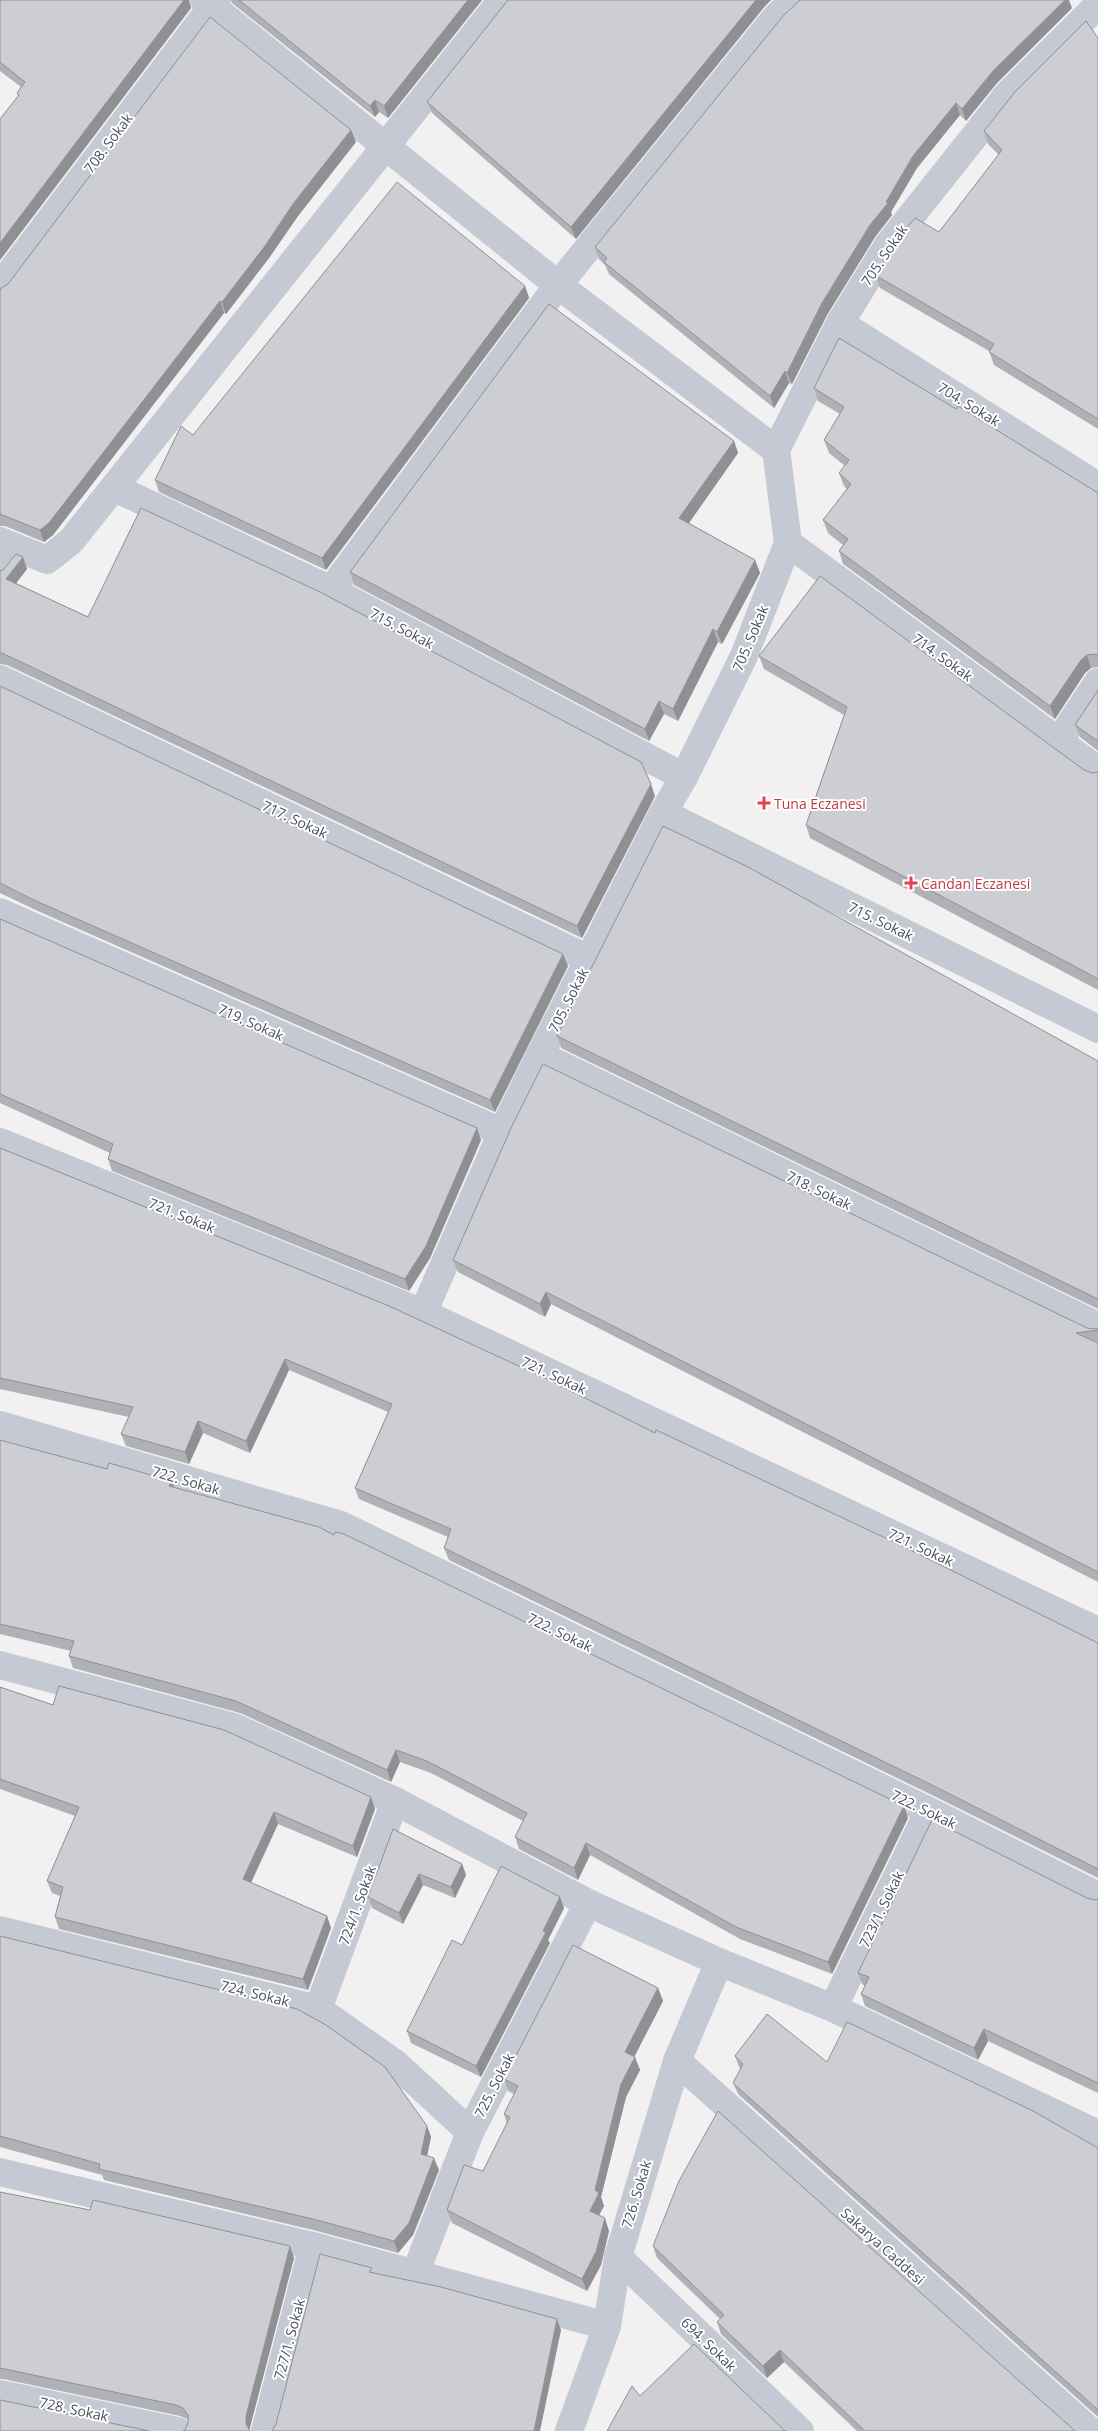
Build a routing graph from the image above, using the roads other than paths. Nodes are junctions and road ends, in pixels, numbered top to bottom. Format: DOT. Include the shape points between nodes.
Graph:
graph roads {
  1 [pos="502,0"];
  2 [pos="794,0"];
  3 [pos="211,2"];
  4 [pos="1098,5"];
  5 [pos="387,146"];
  6 [pos="558,285"];
  7 [pos="0,286"];
  8 [pos="840,323"];
  9 [pos="776,450"];
  10 [pos="1098,486"];
  11 [pos="115,488"];
  12 [pos="788,543"];
  13 [pos="4,552"];
  14 [pos="331,590"];
  15 [pos="0,679"];
  16 [pos="1098,682"];
  17 [pos="1059,741"];
  18 [pos="1098,770"];
  19 [pos="684,777"];
  20 [pos="663,813"];
  21 [pos="0,912"];
  22 [pos="590,958"];
  23 [pos="1098,1029"];
  24 [pos="540,1054"];
  25 [pos="502,1132"];
  26 [pos="0,1142"];
  27 [pos="423,1313"];
  28 [pos="1098,1326"];
  29 [pos="0,1425"];
  30 [pos="1098,1631"];
  31 [pos="0,1665"];
  32 [pos="396,1801"];
  33 [pos="929,1811"];
  34 [pos="1098,1896"];
  35 [pos="588,1903"];
  36 [pos="0,1930"];
  37 [pos="718,1962"];
  38 [pos="833,2008"];
  39 [pos="318,2009"];
  40 [pos="676,2060"];
  41 [pos="470,2132"];
  42 [pos="1098,2134"];
  43 [pos="0,2172"];
  44 [pos="313,2246"];
  45 [pos="618,2257"];
  46 [pos="415,2274"];
  47 [pos="607,2326"];
  48 [pos="0,2394"];
  49 [pos="177,2431"];
  50 [pos="265,2431"];
  51 [pos="569,2431"];
  52 [pos="800,2431"];
  53 [pos="1090,2431"];
  1 -- 5 [label="street"];
  2 -- 6 [label="street" via="777,16"];
  3 -- 5 [label="street"];
  3 -- 7 [label="street, 708. Sokak"];
  4 -- 8 [label="street, 705. Sokak" via="1008,94 888,245"];
  5 -- 6 [label="street"];
  5 -- 11 [label="street"];
  6 -- 9 [label="street"];
  6 -- 14 [label="street"];
  8 -- 9 [label="street, 705. Sokak"];
  8 -- 10 [label="street, 704. Sokak"];
  9 -- 12 [label="street, 705. Sokak"];
  11 -- 13 [label="street" via="71,541 47,560"];
  11 -- 14 [label="street, 715. Sokak"];
  12 -- 17 [label="street, 714. Sokak"];
  12 -- 19 [label="street, 705. Sokak" via="744,656"];
  14 -- 19 [label="street, 715. Sokak"];
  15 -- 22 [label="street, 717. Sokak"];
  16 -- 17 [label="street"];
  17 -- 18 [label="street, 714. Sokak"];
  19 -- 20 [label="street, 705. Sokak"];
  20 -- 22 [label="street, 705. Sokak"];
  20 -- 23 [label="street, 715. Sokak"];
  21 -- 25 [label="street, 719. Sokak"];
  22 -- 24 [label="street, 705. Sokak"];
  24 -- 25 [label="street, 705. Sokak"];
  24 -- 28 [label="street, 718. Sokak"];
  25 -- 27 [label="street, 705. Sokak"];
  26 -- 27 [label="street, 721. Sokak"];
  27 -- 30 [label="street, 721. Sokak"];
  29 -- 33 [label="street, 722. Sokak" via="341,1525"];
  31 -- 32 [label="street" via="234,1727"];
  32 -- 35 [label="street"];
  32 -- 39 [label="street, 724/1. Sokak"];
  33 -- 34 [label="street, 722. Sokak"];
  33 -- 38 [label="street, 723/1. Sokak"];
  35 -- 37 [label="street"];
  35 -- 41 [label="street, 725. Sokak"];
  36 -- 39 [label="street, 724. Sokak"];
  37 -- 38 [label="street"];
  37 -- 40 [label="street, 726. Sokak"];
  38 -- 42 [label="street"];
  39 -- 41 [label="street, 724. Sokak" via="396,2064"];
  40 -- 45 [label="street, 726. Sokak"];
  40 -- 53 [label="street, Sakarya Caddesi"];
  41 -- 46 [label="street, 725. Sokak"];
  43 -- 44 [label="street"];
  44 -- 46 [label="street"];
  44 -- 50 [label="street, 727/1. Sokak"];
  45 -- 47 [label="street, 726. Sokak"];
  45 -- 52 [label="street, 694. Sokak"];
  46 -- 47 [label="street"];
  47 -- 51 [label="street, 726. Sokak"];
  48 -- 49 [label="street, 728. Sokak"];
}
